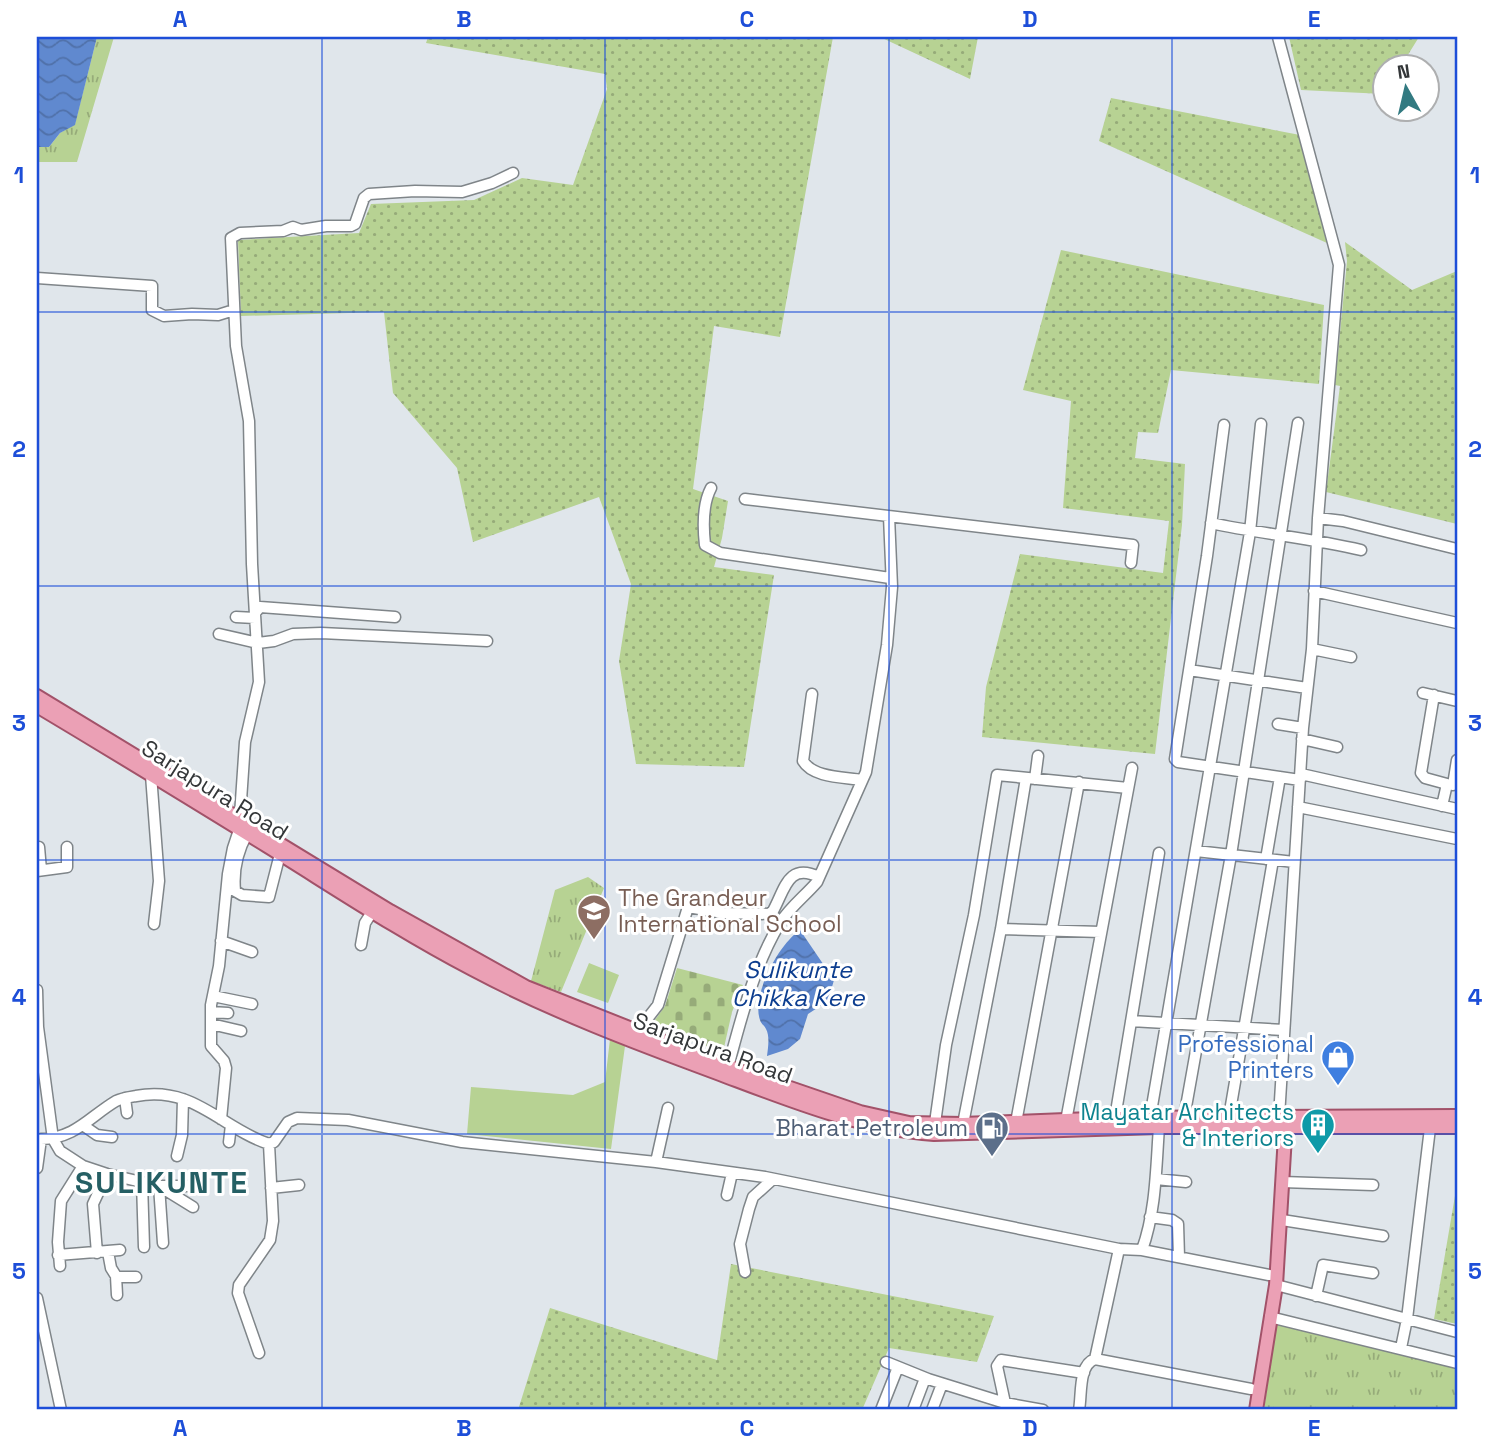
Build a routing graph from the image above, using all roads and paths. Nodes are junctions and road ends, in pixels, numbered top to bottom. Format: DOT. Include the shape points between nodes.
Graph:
graph roads {
  1 [pos="1278,37"];
  2 [pos="513,173"];
  3 [pos="37,278"];
  4 [pos="234,310"];
  5 [pos="1298,423"];
  6 [pos="1261,424"];
  7 [pos="1224,425"];
  8 [pos="711,488"];
  9 [pos="745,499"];
  10 [pos="889,516"];
  11 [pos="1318,518"];
  12 [pos="1211,523"];
  13 [pos="1250,532"];
  14 [pos="1281,537"];
  15 [pos="1317,540"];
  16 [pos="1457,549"];
  17 [pos="1361,550"];
  18 [pos="1131,563"];
  19 [pos="890,578"];
  20 [pos="1314,591"];
  21 [pos="255,615"];
  22 [pos="236,617"];
  23 [pos="395,617"];
  24 [pos="1457,623"];
  25 [pos="219,634"];
  26 [pos="487,641"];
  27 [pos="258,643"];
  28 [pos="1312,649"];
  29 [pos="1351,657"];
  30 [pos="1189,670"];
  31 [pos="1225,676"];
  32 [pos="1260,679"];
  33 [pos="1307,688"];
  34 [pos="1423,693"];
  35 [pos="812,694"];
  36 [pos="1434,695"];
  37 [pos="37,696"];
  38 [pos="1457,701"];
  39 [pos="37,706"];
  40 [pos="1278,724"];
  41 [pos="1303,728"];
  42 [pos="1302,739"];
  43 [pos="1337,747"];
  44 [pos="1038,756"];
  45 [pos="1457,760"];
  46 [pos="1210,767"];
  47 [pos="1132,768"];
  48 [pos="1243,772"];
  49 [pos="151,775"];
  50 [pos="1280,777"];
  51 [pos="1300,777"];
  52 [pos="1030,779"];
  53 [pos="862,780"];
  54 [pos="1079,782"];
  55 [pos="1452,785"];
  56 [pos="1128,788"];
  57 [pos="1442,806"];
  58 [pos="1298,807"];
  59 [pos="1457,809"];
  60 [pos="242,828"];
  61 [pos="1457,839"];
  62 [pos="39,847"];
  63 [pos="67,847"];
  64 [pos="1196,851"];
  65 [pos="1159,853"];
  66 [pos="280,855"];
  67 [pos="1231,855"];
  68 [pos="1270,860"];
  69 [pos="1294,862"];
  70 [pos="39,871"];
  71 [pos="819,877"];
  72 [pos="372,912"];
  73 [pos="154,924"];
  74 [pos="1001,929"];
  75 [pos="1053,932"];
  76 [pos="1101,932"];
  77 [pos="221,940"];
  78 [pos="361,945"];
  79 [pos="252,952"];
  80 [pos="37,990"];
  81 [pos="213,996"];
  82 [pos="252,1004"];
  83 [pos="211,1012"];
  84 [pos="228,1013"];
  85 [pos="1131,1021"];
  86 [pos="1167,1022"];
  87 [pos="211,1024"];
  88 [pos="1202,1024"];
  89 [pos="37,1027"];
  90 [pos="1243,1027"];
  91 [pos="1284,1030"];
  92 [pos="241,1031"];
  93 [pos="634,1036"];
  94 [pos="728,1067"];
  95 [pos="125,1098"];
  96 [pos="183,1099"];
  97 [pos="668,1108"];
  98 [pos="127,1113"];
  99 [pos="1457,1116"];
  100 [pos="1229,1117"];
  101 [pos="1115,1118"];
  102 [pos="1184,1118"];
  103 [pos="221,1119"];
  104 [pos="1066,1121"];
  105 [pos="1154,1122"];
  106 [pos="1282,1122"];
  107 [pos="963,1124"];
  108 [pos="231,1125"];
  109 [pos="84,1126"];
  110 [pos="1015,1127"];
  111 [pos="1457,1127"];
  112 [pos="1430,1128"];
  113 [pos="934,1129"];
  114 [pos="112,1137"];
  115 [pos="39,1139"];
  116 [pos="53,1139"];
  117 [pos="229,1142"];
  118 [pos="269,1144"];
  119 [pos="177,1156"];
  120 [pos="656,1162"];
  121 [pos="83,1166"];
  122 [pos="37,1168"];
  123 [pos="733,1173"];
  124 [pos="107,1174"];
  125 [pos="774,1179"];
  126 [pos="1156,1179"];
  127 [pos="142,1182"];
  128 [pos="1186,1182"];
  129 [pos="1282,1182"];
  130 [pos="159,1185"];
  131 [pos="299,1185"];
  132 [pos="1373,1185"];
  133 [pos="194,1186"];
  134 [pos="271,1188"];
  135 [pos="727,1195"];
  136 [pos="193,1207"];
  137 [pos="1150,1217"];
  138 [pos="1282,1220"];
  139 [pos="1383,1236"];
  140 [pos="163,1243"];
  141 [pos="144,1247"];
  142 [pos="1119,1249"];
  143 [pos="120,1250"];
  144 [pos="1142,1250"];
  145 [pos="102,1252"];
  146 [pos="1179,1257"];
  147 [pos="746,1272"];
  148 [pos="1373,1273"];
  149 [pos="116,1277"];
  150 [pos="136,1277"];
  151 [pos="1273,1280"];
  152 [pos="117,1295"];
  153 [pos="1316,1296"];
  154 [pos="37,1298"];
  155 [pos="1270,1317"];
  156 [pos="1407,1319"];
  157 [pos="1457,1332"];
  158 [pos="1401,1348"];
  159 [pos="259,1353"];
  160 [pos="1095,1359"];
  161 [pos="886,1362"];
  162 [pos="1457,1363"];
  163 [pos="898,1367"];
  164 [pos="1084,1373"];
  165 [pos="928,1379"];
  166 [pos="942,1384"];
  167 [pos="1251,1389"];
  168 [pos="1005,1403"];
  169 [pos="61,1410"];
  170 [pos="881,1410"];
  171 [pos="913,1410"];
  172 [pos="932,1410"];
  173 [pos="1043,1410"];
  174 [pos="1079,1410"];
  175 [pos="1249,1410"];
  176 [pos="1256,1410"];
  1 -- 11 [label="street" via="1339,265"];
  2 -- 4 [label="street" via="462,192 369,194 351,226 234,235 230,241"];
  3 -- 4 [label="street" via="152,286 152,310 164,317"];
  4 -- 21 [label="street" via="249,421"];
  5 -- 14 [label="street"];
  6 -- 13 [label="street"];
  7 -- 12 [label="street"];
  8 -- 19 [label="street" via="706,496 705,545 720,553"];
  9 -- 10 [label="street"];
  10 -- 18 [label="street" via="1133,544"];
  10 -- 19 [label="street"];
  11 -- 15 [label="street"];
  11 -- 16 [label="street"];
  12 -- 13 [label="street"];
  12 -- 30 [label="street"];
  13 -- 14 [label="street"];
  13 -- 31 [label="street"];
  14 -- 15 [label="street"];
  14 -- 32 [label="street"];
  15 -- 17 [label="street"];
  15 -- 20 [label="street"];
  19 -- 53 [label="street" via="887,645"];
  20 -- 24 [label="street"];
  20 -- 28 [label="street"];
  21 -- 22 [label="street"];
  21 -- 23 [label="street" via="260,607 272,607"];
  21 -- 27 [label="street"];
  25 -- 27 [label="street"];
  26 -- 27 [label="street" via="321,633"];
  27 -- 60 [label="street" via="259,682 245,742"];
  28 -- 29 [label="street"];
  28 -- 33 [label="street"];
  30 -- 31 [label="street"];
  30 -- 46 [label="street" via="1175,759"];
  31 -- 32 [label="street"];
  31 -- 46 [label="street"];
  32 -- 33 [label="street"];
  32 -- 48 [label="street"];
  33 -- 41 [label="street"];
  34 -- 36 [label="street"];
  35 -- 53 [label="street" via="805,765 813,771"];
  36 -- 38 [label="street"];
  36 -- 55 [label="street" via="1421,773"];
  37 -- 60 [label="main road, Sarjapura Road"];
  39 -- 49 [label="main road, Sarjapura Road"];
  40 -- 41 [label="street"];
  41 -- 42 [label="street"];
  42 -- 43 [label="street"];
  42 -- 51 [label="street"];
  44 -- 52 [label="street"];
  45 -- 55 [label="street"];
  46 -- 48 [label="street"];
  46 -- 64 [label="street"];
  47 -- 56 [label="street"];
  48 -- 50 [label="street"];
  48 -- 67 [label="street"];
  49 -- 60 [label="main road, Sarjapura Road"];
  49 -- 73 [label="street" via="159,881"];
  50 -- 51 [label="street"];
  50 -- 68 [label="street"];
  51 -- 57 [label="street"];
  51 -- 58 [label="street"];
  52 -- 54 [label="street"];
  52 -- 74 [label="street"];
  52 -- 113 [label="street" via="997,775"];
  53 -- 71 [label="street"];
  54 -- 56 [label="street"];
  54 -- 75 [label="street"];
  55 -- 57 [label="street"];
  56 -- 76 [label="street"];
  57 -- 59 [label="street"];
  58 -- 61 [label="street"];
  58 -- 69 [label="street"];
  60 -- 66 [label="main road, Sarjapura Road"];
  60 -- 66 [label="street" via="235,891 269,897"];
  60 -- 77 [label="street" via="228,874"];
  60 -- 93 [label="main road, Sarjapura Road" via="526,987"];
  62 -- 70 [label="street"];
  63 -- 70 [label="street" via="67,867"];
  64 -- 67 [label="street"];
  64 -- 86 [label="street"];
  65 -- 85 [label="street"];
  66 -- 72 [label="main road, Sarjapura Road"];
  67 -- 68 [label="street"];
  67 -- 88 [label="street"];
  68 -- 69 [label="street"];
  68 -- 90 [label="street"];
  69 -- 91 [label="street"];
  71 -- 93 [label="street" via="798,872 769,914 688,907 658,1005"];
  71 -- 94 [label="street" via="778,926 750,990"];
  72 -- 78 [label="street"];
  72 -- 93 [label="main road, Sarjapura Road" via="515,991"];
  74 -- 75 [label="street"];
  74 -- 107 [label="street"];
  75 -- 76 [label="street"];
  75 -- 110 [label="street"];
  76 -- 104 [label="street"];
  77 -- 79 [label="street"];
  77 -- 81 [label="street"];
  80 -- 89 [label="street"];
  81 -- 82 [label="street"];
  81 -- 83 [label="street"];
  83 -- 84 [label="street"];
  83 -- 87 [label="street"];
  85 -- 86 [label="street"];
  85 -- 101 [label="street"];
  86 -- 88 [label="street"];
  86 -- 105 [label="street"];
  87 -- 92 [label="street"];
  87 -- 103 [label="street" via="212,1048 226,1068"];
  88 -- 90 [label="street"];
  88 -- 102 [label="street"];
  89 -- 116 [label="street"];
  90 -- 91 [label="street"];
  90 -- 100 [label="street"];
  91 -- 106 [label="street"];
  93 -- 94 [label="main road, Sarjapura Road"];
  93 -- 113 [label="main road, Sarjapura Road" via="770,1093 869,1125 902,1132"];
  94 -- 113 [label="main road, Sarjapura Road" via="873,1115"];
  95 -- 96 [label="street" via="148,1093"];
  95 -- 98 [label="street"];
  95 -- 109 [label="street"];
  96 -- 103 [label="street"];
  96 -- 119 [label="street"];
  97 -- 120 [label="street"];
  99 -- 106 [label="main road, Sarjapura Road"];
  100 -- 102 [label="main road, Sarjapura Road"];
  100 -- 106 [label="main road, Sarjapura Road"];
  101 -- 104 [label="main road, Sarjapura Road"];
  101 -- 105 [label="main road, Sarjapura Road"];
  102 -- 105 [label="main road, Sarjapura Road"];
  103 -- 108 [label="street"];
  104 -- 110 [label="main road, Sarjapura Road"];
  105 -- 106 [label="main road, Sarjapura Road"];
  105 -- 110 [label="main road, Sarjapura Road"];
  105 -- 126 [label="street"];
  106 -- 112 [label="main road, Sarjapura Road"];
  106 -- 129 [label="main road"];
  106 -- 151 [label="main road"];
  107 -- 110 [label="main road, Sarjapura Road"];
  107 -- 113 [label="main road, Sarjapura Road"];
  108 -- 117 [label="street"];
  108 -- 118 [label="street"];
  109 -- 114 [label="street" via="97,1135"];
  109 -- 116 [label="street"];
  110 -- 113 [label="main road, Sarjapura Road"];
  111 -- 112 [label="main road, Sarjapura Road"];
  112 -- 156 [label="street"];
  115 -- 116 [label="street"];
  115 -- 122 [label="street"];
  116 -- 121 [label="street" via="60,1151"];
  118 -- 120 [label="street" via="297,1118 348,1120 462,1142"];
  118 -- 134 [label="street"];
  120 -- 123 [label="street"];
  121 -- 124 [label="street"];
  121 -- 145 [label="street" via="61,1201 59,1261"];
  123 -- 125 [label="street"];
  123 -- 135 [label="street"];
  124 -- 127 [label="street"];
  124 -- 145 [label="street" via="93,1204"];
  125 -- 142 [label="street"];
  125 -- 147 [label="street" via="753,1197 749,1209 740,1244"];
  126 -- 128 [label="street"];
  126 -- 137 [label="street"];
  127 -- 130 [label="street"];
  127 -- 141 [label="street"];
  129 -- 132 [label="street"];
  129 -- 138 [label="main road"];
  130 -- 133 [label="street"];
  130 -- 136 [label="street"];
  130 -- 140 [label="street"];
  131 -- 134 [label="street"];
  134 -- 159 [label="street" via="271,1240 238,1293"];
  137 -- 144 [label="street"];
  137 -- 146 [label="street" via="1178,1224"];
  138 -- 139 [label="street"];
  138 -- 151 [label="main road"];
  142 -- 144 [label="street"];
  142 -- 160 [label="street"];
  143 -- 145 [label="street"];
  144 -- 146 [label="street"];
  145 -- 149 [label="street"];
  146 -- 151 [label="street"];
  148 -- 153 [label="street" via="1323,1265"];
  149 -- 150 [label="street"];
  149 -- 152 [label="street"];
  151 -- 153 [label="street"];
  151 -- 155 [label="main road"];
  151 -- 167 [label="main road"];
  153 -- 156 [label="street"];
  154 -- 169 [label="street"];
  155 -- 158 [label="street"];
  155 -- 176 [label="main road"];
  156 -- 157 [label="street"];
  156 -- 158 [label="street"];
  158 -- 162 [label="street"];
  160 -- 164 [label="street" via="1087,1363"];
  160 -- 167 [label="street"];
  161 -- 163 [label="street"];
  163 -- 165 [label="street"];
  163 -- 170 [label="street"];
  164 -- 168 [label="street" via="1001,1360 997,1366"];
  164 -- 174 [label="street"];
  165 -- 166 [label="street"];
  165 -- 171 [label="street"];
  166 -- 168 [label="street"];
  166 -- 172 [label="street"];
  167 -- 175 [label="main road"];
  168 -- 173 [label="street"];
}
